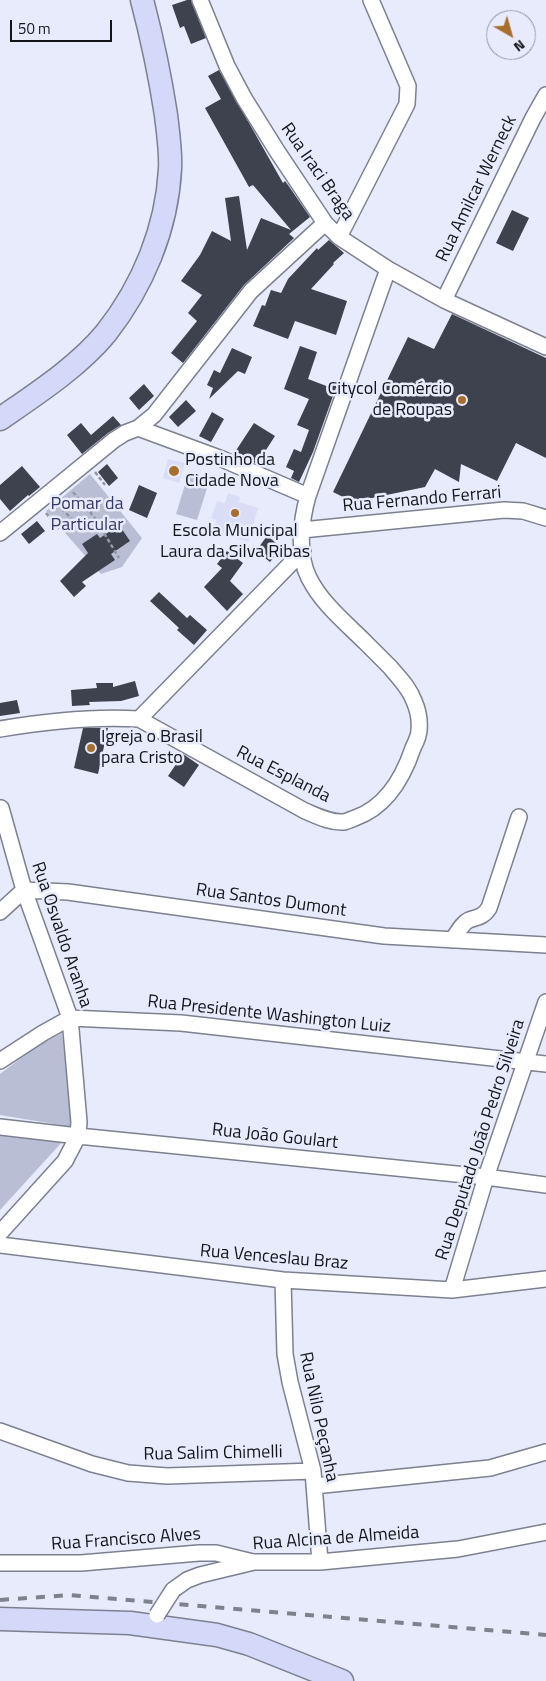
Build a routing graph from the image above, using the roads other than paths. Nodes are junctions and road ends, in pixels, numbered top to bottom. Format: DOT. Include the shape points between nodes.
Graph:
graph roads {
  1 [pos="142,0"];
  2 [pos="200,0"];
  3 [pos="371,0"];
  4 [pos="546,95"];
  5 [pos="325,223"];
  6 [pos="339,237"];
  7 [pos="388,268"];
  8 [pos="444,300"];
  9 [pos="546,347"];
  10 [pos="0,419"];
  11 [pos="138,428"];
  12 [pos="308,496"];
  13 [pos="546,518"];
  14 [pos="302,530"];
  15 [pos="0,533"];
  16 [pos="303,551"];
  17 [pos="139,719"];
  18 [pos="0,729"];
  19 [pos="1,808"];
  20 [pos="519,816"];
  21 [pos="24,890"];
  22 [pos="0,912"];
  23 [pos="452,940"];
  24 [pos="546,945"];
  25 [pos="546,1002"];
  26 [pos="70,1018"];
  27 [pos="525,1060"];
  28 [pos="0,1061"];
  29 [pos="546,1064"];
  30 [pos="0,1126"];
  31 [pos="78,1136"];
  32 [pos="486,1177"];
  33 [pos="546,1185"];
  34 [pos="0,1233"];
  35 [pos="0,1245"];
  36 [pos="546,1279"];
  37 [pos="283,1280"];
  38 [pos="452,1290"];
  39 [pos="0,1431"];
  40 [pos="546,1452"];
  41 [pos="313,1478"];
  42 [pos="546,1532"];
  43 [pos="254,1562"];
  44 [pos="320,1562"];
  45 [pos="0,1563"];
  46 [pos="0,1619"];
  47 [pos="154,1620"];
  48 [pos="337,1680"];
  1 -- 10 [label="main road" via="161,81 170,168 157,240 139,281 105,334 57,378"];
  2 -- 5 [label="street, Rua Iraci Braga" via="244,98"];
  3 -- 6 [label="street" via="408,86 407,104"];
  4 -- 8 [label="street, Rua Amilcar Werneck"];
  5 -- 6 [label="street, Rua Iraci Braga"];
  5 -- 11 [label="street" via="251,291 154,416"];
  6 -- 7 [label="street, Rua Iraci Braga"];
  7 -- 8 [label="street, Rua Iraci Braga"];
  7 -- 12 [label="street, Rua Esplanda"];
  8 -- 9 [label="street, Rua Iraci Braga"];
  11 -- 12 [label="street"];
  11 -- 15 [label="street" via="114,440"];
  12 -- 14 [label="street, Rua Esplanda"];
  13 -- 14 [label="street, Rua Fernando Ferrari" via="523,511 504,510"];
  14 -- 16 [label="street, Rua Esplanda"];
  16 -- 17 [label="street"];
  16 -- 17 [label="street, Rua Esplanda" via="308,576 318,594 405,684 414,700 419,733 407,767 383,801 364,815 345,822 328,820 304,811"];
  17 -- 18 [label="street, Rua Esplanda" via="83,718"];
  19 -- 21 [label="street, Rua Osvaldo Aranha"];
  20 -- 23 [label="street" via="490,908 464,924"];
  21 -- 22 [label="street"];
  21 -- 23 [label="street, Rua Santos Dumont" via="68,892 384,936"];
  21 -- 26 [label="street, Rua Osvaldo Aranha"];
  23 -- 24 [label="street, Rua Santos Dumont"];
  25 -- 27 [label="street, Rua Deputado João Pedro Silveira"];
  26 -- 27 [label="street, Rua Presidente Washington Luiz" via="180,1023"];
  26 -- 28 [label="street"];
  26 -- 31 [label="street, Rua Osvaldo Aranha"];
  27 -- 29 [label="street, Rua Presidente Washington Luiz"];
  27 -- 32 [label="street, Rua Deputado João Pedro Silveira"];
  30 -- 31 [label="street, Rua João Goulart"];
  31 -- 32 [label="street, Rua João Goulart"];
  31 -- 34 [label="street" via="66,1161"];
  32 -- 33 [label="street, Rua João Goulart"];
  32 -- 38 [label="street, Rua Deputado João Pedro Silveira"];
  35 -- 37 [label="street, Rua Venceslau Braz"];
  36 -- 38 [label="street, Rua Venceslau Braz"];
  37 -- 38 [label="street, Rua Venceslau Braz"];
  37 -- 41 [label="street, Rua Nilo Peçanha" via="284,1354"];
  39 -- 41 [label="street, Rua Salim Chimelli" via="92,1464 128,1473"];
  40 -- 41 [label="street, Rua Salim Chimelli" via="490,1468"];
  41 -- 44 [label="street, Rua Nilo Peçanha"];
  42 -- 44 [label="street, Rua Alcina de Almeida" via="458,1549"];
  43 -- 44 [label="street, Rua Alcina de Almeida"];
  43 -- 45 [label="street, Rua Francisco Alves" via="216,1553 199,1553 56,1564"];
  43 -- 47 [label="street, Rua Alcina de Almeida, bridge" via="187,1580 173,1590"];
  46 -- 47 [label="main road" via="130,1623"];
  47 -- 48 [label="main road" via="250,1644"];
}
